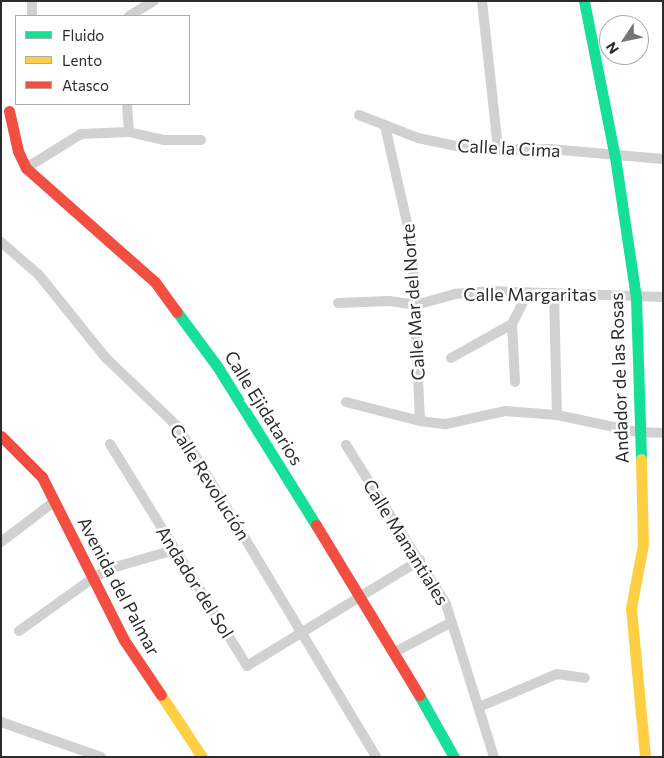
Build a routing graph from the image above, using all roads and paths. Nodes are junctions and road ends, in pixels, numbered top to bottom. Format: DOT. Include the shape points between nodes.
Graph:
graph roads {
  1 [pos="32,1"];
  2 [pos="154,1"];
  3 [pos="482,1"];
  4 [pos="584,1"];
  5 [pos="32,15"];
  6 [pos="131,15"];
  7 [pos="127,105"];
  8 [pos="9,111"];
  9 [pos="359,115"];
  10 [pos="385,126"];
  11 [pos="129,132"];
  12 [pos="201,140"];
  13 [pos="498,150"];
  14 [pos="616,157"];
  15 [pos="663,159"];
  16 [pos="26,168"];
  17 [pos="1,242"];
  18 [pos="528,293"];
  19 [pos="554,293"];
  20 [pos="663,297"];
  21 [pos="636,298"];
  22 [pos="338,303"];
  23 [pos="416,305"];
  24 [pos="512,324"];
  25 [pos="451,358"];
  26 [pos="515,382"];
  27 [pos="346,402"];
  28 [pos="557,415"];
  29 [pos="420,421"];
  30 [pos="638,432"];
  31 [pos="663,433"];
  32 [pos="1,436"];
  33 [pos="110,444"];
  34 [pos="346,445"];
  35 [pos="55,501"];
  36 [pos="1,542"];
  37 [pos="174,550"];
  38 [pos="420,560"];
  39 [pos="93,578"];
  40 [pos="361,596"];
  41 [pos="452,622"];
  42 [pos="19,631"];
  43 [pos="303,633"];
  44 [pos="395,652"];
  45 [pos="585,678"];
  46 [pos="479,707"];
  47 [pos="1,722"];
  48 [pos="101,757"];
  49 [pos="202,757"];
  50 [pos="376,757"];
  51 [pos="454,757"];
  52 [pos="494,757"];
  53 [pos="645,757"];
  1 -- 5 [label="street"];
  2 -- 6 [label="street"];
  3 -- 13 [label="street"];
  4 -- 14 [label="street, Andador de las Rosas"];
  7 -- 11 [label="street"];
  8 -- 16 [label="street, Calle Ejidatarios" via="18,151"];
  9 -- 10 [label="street, Calle la Cima"];
  10 -- 13 [label="street, Calle la Cima" via="455,146"];
  10 -- 23 [label="street, Calle Mar del Norte" via="412,245"];
  11 -- 12 [label="street" via="164,140"];
  11 -- 16 [label="street" via="81,134"];
  13 -- 14 [label="street, Calle la Cima" via="550,149"];
  14 -- 15 [label="street, Calle la Cima"];
  14 -- 21 [label="street, Andador de las Rosas"];
  16 -- 40 [label="street, Calle Ejidatarios" via="155,282 217,366"];
  17 -- 43 [label="street, Calle Revolución" via="39,274 106,358 178,427"];
  18 -- 19 [label="street, Calle Margaritas"];
  18 -- 23 [label="street, Calle Margaritas" via="490,290 455,294"];
  18 -- 24 [label="street"];
  19 -- 21 [label="street, Calle Margaritas"];
  19 -- 28 [label="street"];
  20 -- 21 [label="street, Calle Margaritas"];
  21 -- 30 [label="street, Andador de las Rosas"];
  22 -- 23 [label="street, Calle Margaritas" via="389,301"];
  23 -- 29 [label="street, Calle Mar del Norte"];
  24 -- 25 [label="street"];
  24 -- 26 [label="street"];
  27 -- 29 [label="street"];
  28 -- 29 [label="street" via="505,411 446,424"];
  28 -- 30 [label="street"];
  30 -- 31 [label="street"];
  30 -- 53 [label="street, Andador de las Rosas" via="643,544 631,608"];
  32 -- 35 [label="street, Avenida del Palmar" via="24,456"];
  33 -- 37 [label="street, Andador del Sol"];
  34 -- 38 [label="street, Calle Manantiales"];
  35 -- 36 [label="street"];
  35 -- 39 [label="street, Avenida del Palmar"];
  37 -- 39 [label="street" via="112,568"];
  37 -- 43 [label="street, Andador del Sol" via="247,666"];
  38 -- 40 [label="street"];
  38 -- 41 [label="street, Calle Manantiales" via="446,604"];
  39 -- 42 [label="street"];
  39 -- 49 [label="street, Avenida del Palmar" via="124,640"];
  40 -- 43 [label="street"];
  40 -- 44 [label="street, Calle Ejidatarios"];
  41 -- 44 [label="street"];
  41 -- 46 [label="street, Calle Manantiales"];
  43 -- 50 [label="street, Calle Revolución"];
  44 -- 51 [label="street, Calle Ejidatarios"];
  45 -- 46 [label="street" via="557,674"];
  46 -- 52 [label="street, Calle Manantiales"];
  47 -- 48 [label="street"];
}
